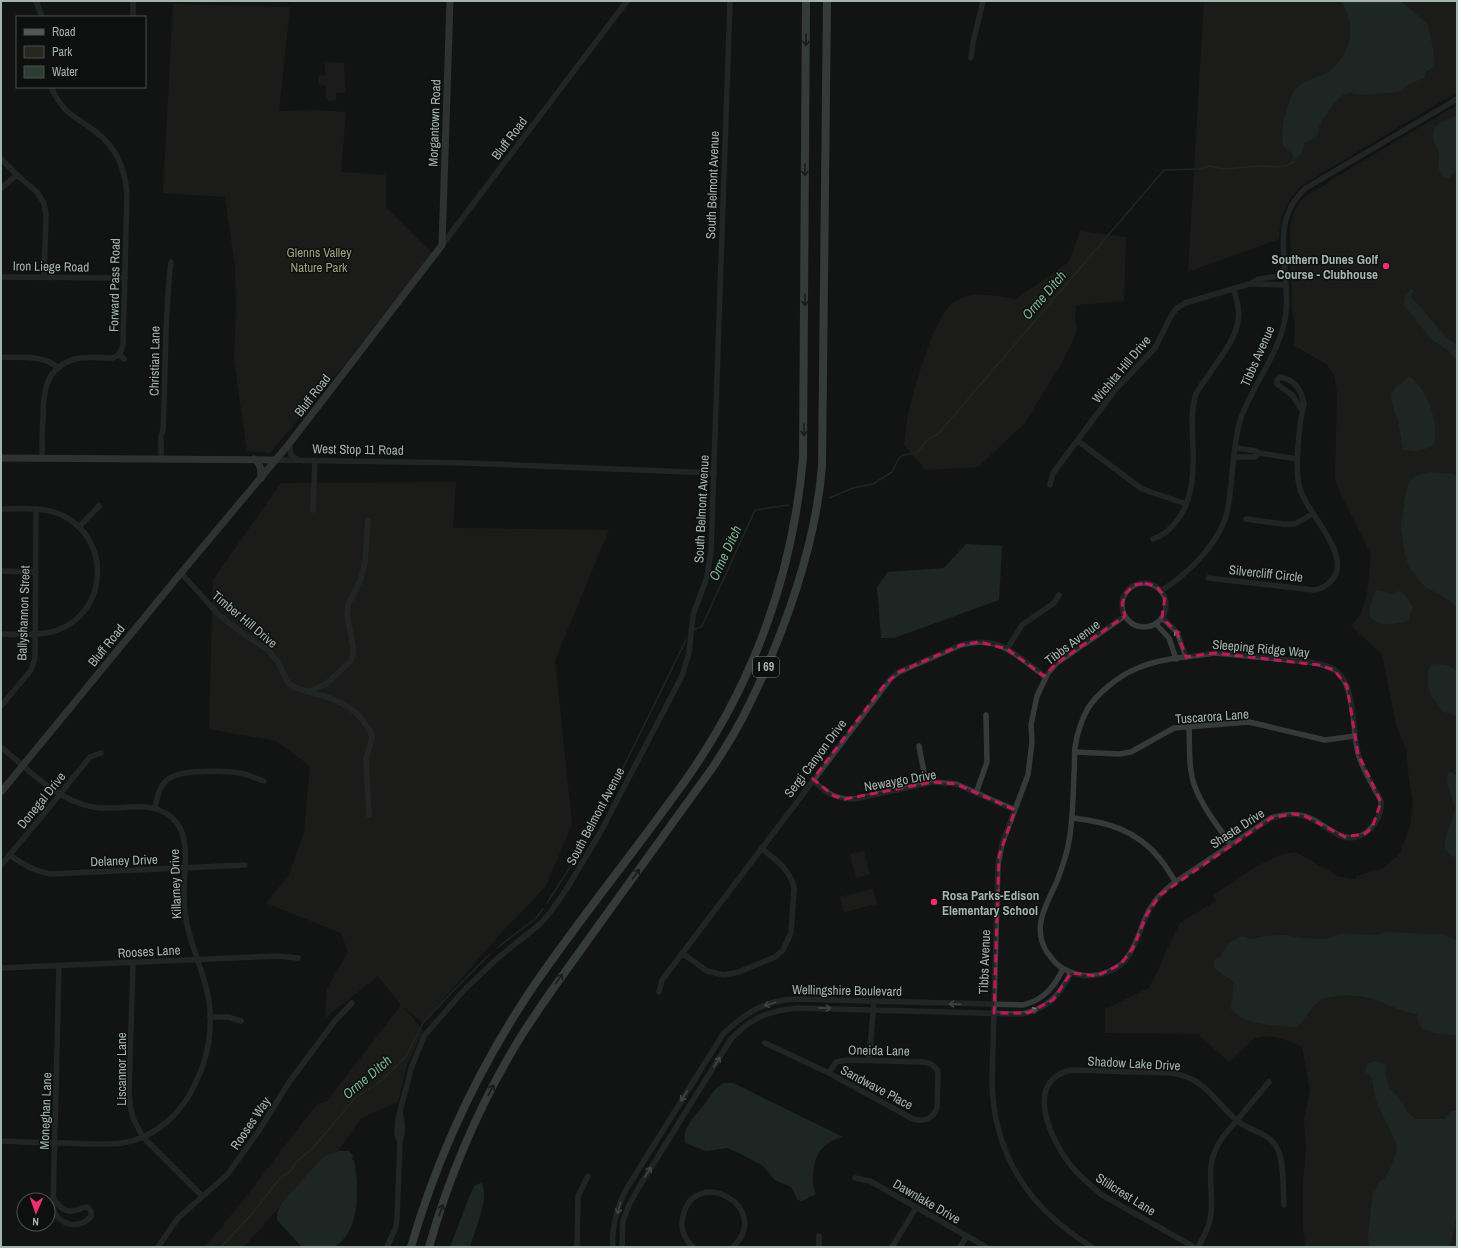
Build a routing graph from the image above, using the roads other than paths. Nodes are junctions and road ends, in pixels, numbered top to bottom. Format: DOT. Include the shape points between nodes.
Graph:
graph roads {
  1 [pos="36,1"];
  2 [pos="133,1"];
  3 [pos="450,1"];
  4 [pos="627,1"];
  5 [pos="730,1"];
  6 [pos="806,1"];
  7 [pos="827,1"];
  8 [pos="983,1"];
  9 [pos="42,16"];
  10 [pos="133,16"];
  11 [pos="971,58"];
  12 [pos="52,88"];
  13 [pos="1457,99"];
  14 [pos="1,159"];
  15 [pos="17,175"];
  16 [pos="1,188"];
  17 [pos="442,245"];
  18 [pos="171,262"];
  19 [pos="1285,275"];
  20 [pos="1,277"];
  21 [pos="44,277"];
  22 [pos="125,278"];
  23 [pos="1249,284"];
  24 [pos="1286,285"];
  25 [pos="1233,288"];
  26 [pos="119,354"];
  27 [pos="1,357"];
  28 [pos="124,359"];
  29 [pos="58,368"];
  30 [pos="1302,410"];
  31 [pos="1078,441"];
  32 [pos="289,444"];
  33 [pos="1236,448"];
  34 [pos="1259,453"];
  35 [pos="1234,457"];
  36 [pos="1,458"];
  37 [pos="42,458"];
  38 [pos="161,459"];
  39 [pos="254,459"];
  40 [pos="1298,459"];
  41 [pos="276,460"];
  42 [pos="298,460"];
  43 [pos="315,460"];
  44 [pos="714,473"];
  45 [pos="261,478"];
  46 [pos="1050,485"];
  47 [pos="1186,504"];
  48 [pos="99,506"];
  49 [pos="1,509"];
  50 [pos="36,509"];
  51 [pos="313,510"];
  52 [pos="1312,514"];
  53 [pos="1246,519"];
  54 [pos="368,521"];
  55 [pos="79,527"];
  56 [pos="1153,539"];
  57 [pos="1,571"];
  58 [pos="36,572"];
  59 [pos="181,573"];
  60 [pos="1208,578"];
  61 [pos="1162,591"];
  62 [pos="1059,595"];
  63 [pos="1125,616"];
  64 [pos="1162,618"];
  65 [pos="1156,624"];
  66 [pos="1,634"];
  67 [pos="35,634"];
  68 [pos="1007,649"];
  69 [pos="1186,657"];
  70 [pos="1176,659"];
  71 [pos="1334,670"];
  72 [pos="1046,677"];
  73 [pos="310,691"];
  74 [pos="1,706"];
  75 [pos="986,716"];
  76 [pos="1189,728"];
  77 [pos="1355,736"];
  78 [pos="919,746"];
  79 [pos="1,747"];
  80 [pos="1075,752"];
  81 [pos="101,753"];
  82 [pos="23,765"];
  83 [pos="813,779"];
  84 [pos="264,781"];
  85 [pos="926,783"];
  86 [pos="1,792"];
  87 [pos="976,793"];
  88 [pos="60,794"];
  89 [pos="155,808"];
  90 [pos="1015,810"];
  91 [pos="369,815"];
  92 [pos="1073,818"];
  93 [pos="1231,845"];
  94 [pos="761,848"];
  95 [pos="10,855"];
  96 [pos="1,865"];
  97 [pos="245,865"];
  98 [pos="184,868"];
  99 [pos="1176,882"];
  100 [pos="682,953"];
  101 [pos="298,958"];
  102 [pos="196,960"];
  103 [pos="133,963"];
  104 [pos="59,966"];
  105 [pos="1,968"];
  106 [pos="1063,969"];
  107 [pos="1071,973"];
  108 [pos="659,992"];
  109 [pos="874,1001"];
  110 [pos="352,1003"];
  111 [pos="994,1005"];
  112 [pos="873,1010"];
  113 [pos="994,1014"];
  114 [pos="210,1017"];
  115 [pos="241,1021"];
  116 [pos="765,1043"];
  117 [pos="869,1060"];
  118 [pos="935,1066"];
  119 [pos="829,1073"];
  120 [pos="1052,1080"];
  121 [pos="1269,1082"];
  122 [pos="1237,1120"];
  123 [pos="143,1137"];
  124 [pos="1,1141"];
  125 [pos="55,1143"];
  126 [pos="588,1176"];
  127 [pos="855,1178"];
  128 [pos="53,1192"];
  129 [pos="202,1196"];
  130 [pos="53,1197"];
  131 [pos="1284,1205"];
  132 [pos="916,1208"];
  133 [pos="819,1236"];
  134 [pos="967,1236"];
  135 [pos="1085,1245"];
  136 [pos="158,1247"];
  137 [pos="387,1247"];
  138 [pos="411,1247"];
  139 [pos="429,1247"];
  140 [pos="577,1247"];
  141 [pos="614,1247"];
  142 [pos="622,1247"];
  143 [pos="693,1247"];
  144 [pos="733,1247"];
  145 [pos="819,1247"];
  146 [pos="892,1247"];
  147 [pos="960,1247"];
  148 [pos="986,1247"];
  149 [pos="1092,1247"];
  150 [pos="1194,1247"];
  151 [pos="1198,1247"];
  1 -- 9 [label="street"];
  2 -- 10 [label="street"];
  3 -- 17 [label="main road, Morgantown Road"];
  4 -- 17 [label="street, Bluff Road"];
  5 -- 44 [label="street, South Belmont Avenue"];
  6 -- 138 [label="highway, I 69, one-way" via="803,458 790,542 766,631 736,696 694,768 553,960 499,1042 453,1132 427,1197"];
  139 -- 7 [label="highway, I 69, one-way" via="453,1176 481,1111 508,1059 542,1003 713,767 734,734 766,669 806,557 820,489 822,466"];
  8 -- 11 [label="street" via="972,43"];
  12 -- 22 [label="street, Forward Pass Road" via="69,114 108,143 124,170 127,193"];
  13 -- 19 [label="street, Tibbs Avenue" via="1299,193 1288,209 1284,224"];
  14 -- 15 [label="street"];
  15 -- 16 [label="street"];
  15 -- 21 [label="street" via="37,192 44,203"];
  17 -- 32 [label="main road, Bluff Road"];
  18 -- 38 [label="street, Christian Lane" via="165,322"];
  19 -- 23 [label="street, Wichita Hill Drive" via="1259,279"];
  19 -- 24 [label="street, Tibbs Avenue"];
  20 -- 21 [label="street, Iron Liege Road"];
  21 -- 22 [label="street, Iron Liege Road"];
  22 -- 26 [label="street, Forward Pass Road" via="123,345"];
  23 -- 24 [label="street, Wichita Hill Drive"];
  23 -- 25 [label="street, Wichita Hill Drive"];
  24 -- 33 [label="street, Tibbs Avenue" via="1286,313 1278,345 1240,422"];
  25 -- 31 [label="street, Wichita Hill Drive" via="1186,303 1176,309 1155,348 1115,390"];
  25 -- 47 [label="street" via="1239,306 1237,327 1233,338 1196,394 1193,406 1193,453 1190,491"];
  26 -- 28 [label="street"];
  26 -- 29 [label="street" via="112,358 75,359"];
  27 -- 29 [label="street" via="39,358"];
  29 -- 37 [label="street" via="46,384 43,396"];
  30 -- 30 [label="street" via="1304,404 1298,386 1280,377 1277,384 1292,394"];
  30 -- 40 [label="street"];
  31 -- 46 [label="street, Wichita Hill Drive" via="1053,473"];
  31 -- 47 [label="street" via="1142,489"];
  32 -- 41 [label="main road, Bluff Road"];
  32 -- 42 [label="street" via="292,455"];
  33 -- 34 [label="street"];
  33 -- 35 [label="street, Tibbs Avenue"];
  34 -- 35 [label="street" via="1255,457"];
  34 -- 40 [label="street"];
  35 -- 61 [label="street, Tibbs Avenue" via="1228,510 1220,532 1208,549"];
  36 -- 37 [label="main road, West Stop 11 Road"];
  37 -- 38 [label="main road, West Stop 11 Road"];
  38 -- 39 [label="main road, West Stop 11 Road"];
  39 -- 41 [label="main road, West Stop 11 Road"];
  39 -- 45 [label="main road" via="260,467"];
  40 -- 52 [label="street" via="1297,479"];
  41 -- 42 [label="street, West Stop 11 Road"];
  41 -- 45 [label="main road, Bluff Road"];
  42 -- 43 [label="street, West Stop 11 Road"];
  43 -- 44 [label="street, West Stop 11 Road"];
  43 -- 51 [label="street"];
  44 -- 137 [label="street, South Belmont Avenue" via="710,559 693,615 689,656 682,676 600,831 570,884 549,914 465,989 420,1044 400,1112 402,1134 399,1145 397,1218"];
  45 -- 59 [label="main road, Bluff Road"];
  47 -- 56 [label="street" via="1180,518 1163,536"];
  48 -- 55 [label="street"];
  49 -- 50 [label="street"];
  50 -- 55 [label="street" via="63,516"];
  50 -- 58 [label="street, Ballyshannon Street"];
  52 -- 53 [label="street" via="1295,524"];
  52 -- 60 [label="street, Silvercliff Circle" via="1334,547 1338,560 1334,578 1321,588 1308,589"];
  54 -- 73 [label="street" via="361,579 348,605 353,655 350,662 326,684"];
  55 -- 67 [label="street" via="90,540 96,556 98,576 94,593 85,610 72,622 57,630"];
  57 -- 58 [label="street"];
  58 -- 67 [label="street, Ballyshannon Street"];
  59 -- 73 [label="street, Timber Hill Drive" via="218,614 268,650 278,662 289,684"];
  59 -- 82 [label="main road, Bluff Road"];
  61 -- 63 [label="street" via="1152,584 1140,583 1129,588 1122,597"];
  61 -- 64 [label="street" via="1166,604"];
  62 -- 68 [label="street" via="1054,603 1022,625"];
  63 -- 65 [label="street" via="1130,622 1142,627"];
  63 -- 72 [label="street, Tibbs Avenue" via="1057,664"];
  64 -- 65 [label="street"];
  69 -- 64 [label="street, one-way" via="1177,632"];
  65 -- 70 [label="street" via="1169,638"];
  66 -- 67 [label="street"];
  67 -- 74 [label="street, Ballyshannon Street" via="33,664"];
  68 -- 72 [label="street, Sergi Canyon Drive"];
  68 -- 83 [label="street, Sergi Canyon Drive" via="990,642 971,642 895,675 885,684"];
  69 -- 70 [label="street, Sleeping Ridge Way"];
  69 -- 71 [label="street, Sleeping Ridge Way" via="1215,653 1300,661"];
  70 -- 80 [label="street, Sleeping Ridge Way" via="1138,668 1121,676 1109,687 1087,710 1079,729"];
  71 -- 77 [label="street, Shasta Drive" via="1347,686"];
  72 -- 90 [label="street, Tibbs Avenue" via="1037,696 1031,725 1032,742 1028,775"];
  73 -- 91 [label="street, Timber Hill Drive" via="343,704 356,713 370,731 372,738 366,759"];
  75 -- 87 [label="street" via="987,762"];
  76 -- 77 [label="street, Tuscarora Lane" via="1249,722 1325,740"];
  76 -- 80 [label="street, Tuscarora Lane" via="1174,728 1131,752"];
  76 -- 93 [label="street" via="1194,785 1204,807"];
  77 -- 93 [label="street, Shasta Drive" via="1358,754 1381,802 1372,828 1364,834 1345,837 1312,818 1292,814 1281,815 1271,818"];
  78 -- 85 [label="street"];
  79 -- 82 [label="street, Killarney Drive"];
  80 -- 92 [label="street, Sleeping Ridge Way"];
  81 -- 88 [label="street, Donegal Drive" via="90,757"];
  82 -- 86 [label="main road, Bluff Road"];
  82 -- 88 [label="street, Killarney Drive"];
  83 -- 85 [label="street, Newaygo Drive" via="834,796 845,799"];
  83 -- 94 [label="street, Sergi Canyon Drive"];
  84 -- 89 [label="street" via="234,772 176,774 162,785"];
  85 -- 87 [label="street, Newaygo Drive" via="956,784"];
  87 -- 90 [label="street, Newaygo Drive"];
  88 -- 89 [label="street, Killarney Drive" via="75,802 94,807"];
  88 -- 95 [label="street, Donegal Drive"];
  89 -- 98 [label="street, Killarney Drive" via="168,814 181,830 185,845"];
  90 -- 111 [label="street, Tibbs Avenue" via="998,860"];
  92 -- 99 [label="street" via="1100,822 1130,833 1160,858"];
  92 -- 106 [label="street, Shasta Drive" via="1058,880 1043,909 1040,922 1044,948 1051,959"];
  93 -- 99 [label="street, Shasta Drive"];
  94 -- 100 [label="street, Sergi Canyon Drive"];
  94 -- 100 [label="street" via="778,862 793,881 791,933 784,950 775,957 739,972 724,975 707,971"];
  95 -- 96 [label="street, Donegal Drive"];
  95 -- 98 [label="street, Delaney Drive" via="29,869 50,874"];
  97 -- 98 [label="street, Delaney Drive"];
  98 -- 102 [label="street, Killarney Drive" via="184,910"];
  99 -- 107 [label="street, Shasta Drive" via="1152,905 1133,948 1121,964 1097,976"];
  100 -- 108 [label="street, Sergi Canyon Drive" via="662,980"];
  101 -- 102 [label="street, Rooses Lane" via="278,956"];
  102 -- 103 [label="street, Rooses Lane"];
  102 -- 114 [label="street, Killarney Drive" via="202,970"];
  103 -- 104 [label="street, Rooses Lane"];
  103 -- 123 [label="street, Liscannor Lane" via="129,1092 133,1118"];
  104 -- 105 [label="street, Rooses Lane"];
  104 -- 125 [label="street, Moneghan Lane"];
  106 -- 107 [label="street, Shasta Drive"];
  106 -- 111 [label="street, Wellingshire Boulevard" via="1052,988 1038,1000 1023,1005"];
  113 -- 107 [label="street, Wellingshire Boulevard, one-way" via="1021,1014 1039,1009 1058,994"];
  111 -- 109 [label="street, Wellingshire Boulevard, one-way"];
  109 -- 112 [label="street"];
  109 -- 141 [label="street, Wellingshire Boulevard, one-way" via="782,1000 752,1010 737,1020 723,1034 622,1198 616,1218"];
  110 -- 129 [label="street, Rooses Way" via="334,1022 290,1081 258,1132 226,1175"];
  111 -- 113 [label="street, Tibbs Avenue"];
  112 -- 113 [label="street, Wellingshire Boulevard"];
  112 -- 117 [label="street"];
  142 -- 112 [label="street, Wellingshire Boulevard, one-way" via="623,1221 629,1205 731,1039 740,1030 763,1015 788,1009"];
  113 -- 135 [label="street, Tibbs Avenue" via="993,1102 998,1130 1006,1153 1021,1181 1040,1206"];
  114 -- 115 [label="street" via="228,1017"];
  114 -- 123 [label="street, Killarney Drive" via="205,1057 191,1094 173,1117"];
  116 -- 119 [label="street, Sandwave Place"];
  117 -- 118 [label="street, Oneida Lane" via="924,1062"];
  117 -- 119 [label="street, Oneida Lane" via="841,1060 836,1062"];
  118 -- 119 [label="street, Sandwave Place" via="938,1071 937,1108 931,1117 923,1120 913,1119"];
  120 -- 122 [label="street, Shadow Lake Drive" via="1072,1070 1176,1074 1204,1086"];
  120 -- 150 [label="street, Stillcrest Lane" via="1044,1096 1046,1115 1057,1143 1073,1168 1102,1195"];
  121 -- 122 [label="street"];
  122 -- 131 [label="street, Shadow Lake Drive" via="1268,1137 1277,1148 1281,1161"];
  122 -- 151 [label="street" via="1220,1141 1213,1157 1210,1176 1211,1217"];
  123 -- 125 [label="street, Killarney Drive" via="104,1144"];
  123 -- 129 [label="street, Liscannor Lane"];
  124 -- 125 [label="street, Killarney Drive"];
  125 -- 128 [label="street, Moneghan Lane"];
  126 -- 140 [label="street" via="578,1196"];
  127 -- 132 [label="street, Dawnlake Drive" via="870,1181"];
  129 -- 136 [label="street, Rooses Way" via="178,1218"];
  130 -- 130 [label="street, Moneghan Lane" via="56,1204 63,1209 72,1211 87,1207 91,1211 91,1216 76,1224 61,1221 54,1213"];
  132 -- 134 [label="street, Dawnlake Drive"];
  132 -- 146 [label="street"];
  133 -- 145 [label="street"];
  134 -- 147 [label="street"];
  134 -- 148 [label="street, Dawnlake Drive"];
  135 -- 149 [label="street, Tibbs Avenue"];
  143 -- 144 [label="street" via="683,1233 684,1212 697,1197 716,1192 731,1198 744,1218 742,1235"];
}
